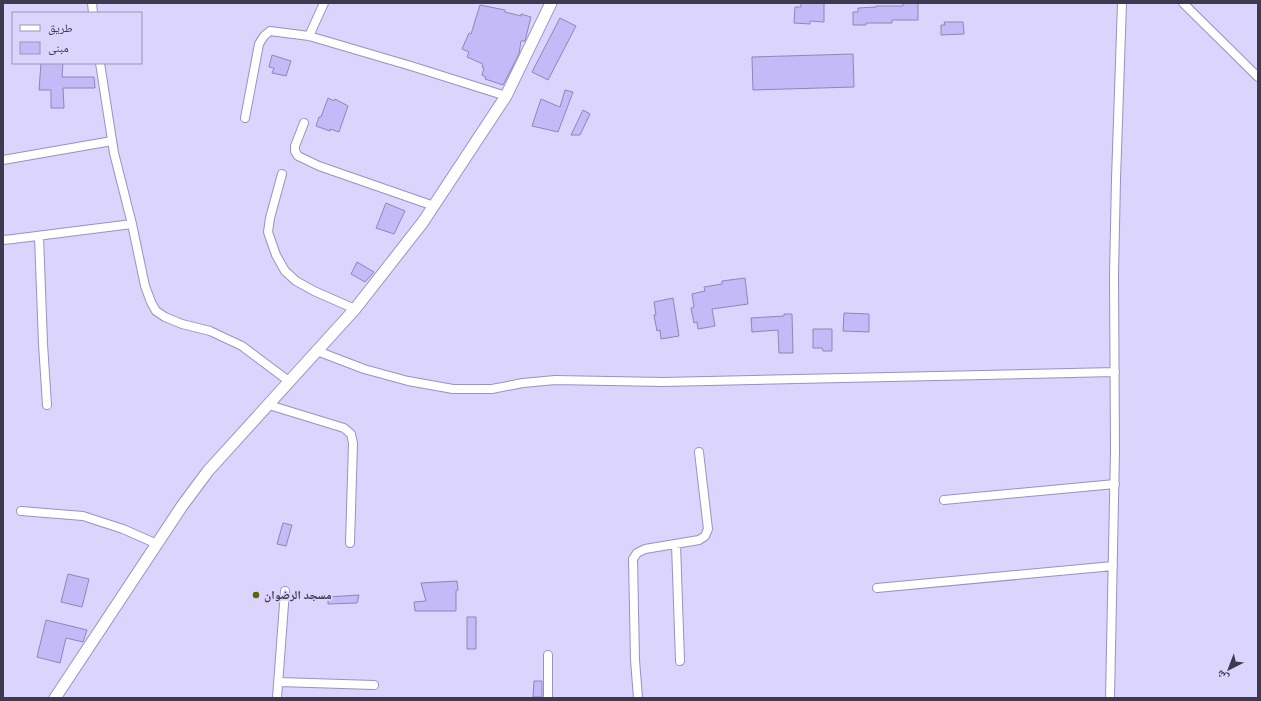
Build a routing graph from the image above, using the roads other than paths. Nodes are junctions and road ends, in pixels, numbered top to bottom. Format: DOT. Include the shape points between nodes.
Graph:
graph roads {
  1 [pos="324,3"];
  2 [pos="551,3"];
  3 [pos="1122,3"];
  4 [pos="1183,3"];
  5 [pos="309,36"];
  6 [pos="100,64"];
  7 [pos="1258,77"];
  8 [pos="506,96"];
  9 [pos="245,118"];
  10 [pos="304,123"];
  11 [pos="112,141"];
  12 [pos="3,160"];
  13 [pos="282,174"];
  14 [pos="434,206"];
  15 [pos="132,224"];
  16 [pos="39,236"];
  17 [pos="3,240"];
  18 [pos="355,309"];
  19 [pos="317,351"];
  20 [pos="1115,372"];
  21 [pos="290,382"];
  22 [pos="47,404"];
  23 [pos="269,405"];
  24 [pos="698,452"];
  25 [pos="1115,484"];
  26 [pos="944,500"];
  27 [pos="21,511"];
  28 [pos="350,543"];
  29 [pos="157,544"];
  30 [pos="676,544"];
  31 [pos="1113,566"];
  32 [pos="877,588"];
  33 [pos="285,591"];
  34 [pos="548,655"];
  35 [pos="680,661"];
  36 [pos="279,682"];
  37 [pos="374,685"];
  38 [pos="55,698"];
  39 [pos="277,698"];
  40 [pos="548,698"];
  41 [pos="638,698"];
  42 [pos="1110,698"];
  1 -- 5 [label="street"];
  2 -- 8 [label="street"];
  3 -- 20 [label="street" via="1114,275"];
  4 -- 7 [label="street"];
  5 -- 8 [label="street"];
  5 -- 9 [label="street" via="270,31 264,36 259,44"];
  6 -- 11 [label="street"];
  8 -- 14 [label="street"];
  10 -- 14 [label="street" via="294,146 298,156 319,166"];
  11 -- 12 [label="street"];
  11 -- 15 [label="street"];
  13 -- 18 [label="street" via="268,232 276,255 285,271 296,281"];
  14 -- 18 [label="street"];
  15 -- 16 [label="street"];
  15 -- 21 [label="street" via="145,286 156,311 182,324 210,331 242,346"];
  16 -- 17 [label="street"];
  16 -- 22 [label="street"];
  18 -- 19 [label="street"];
  19 -- 20 [label="street" via="364,370 453,389 492,389 555,380 663,382"];
  19 -- 21 [label="street"];
  20 -- 25 [label="street"];
  21 -- 23 [label="street"];
  23 -- 28 [label="street" via="344,428 351,434 353,442"];
  23 -- 29 [label="street" via="208,471"];
  24 -- 30 [label="street" via="708,529 705,536 699,540"];
  25 -- 26 [label="street"];
  25 -- 31 [label="street"];
  27 -- 29 [label="street" via="83,516"];
  29 -- 38 [label="street"];
  30 -- 35 [label="street"];
  30 -- 41 [label="street" via="645,549 637,553 633,559"];
  31 -- 32 [label="street"];
  31 -- 42 [label="street"];
  33 -- 36 [label="street"];
  34 -- 40 [label="street"];
  36 -- 37 [label="street"];
  36 -- 39 [label="street"];
}
